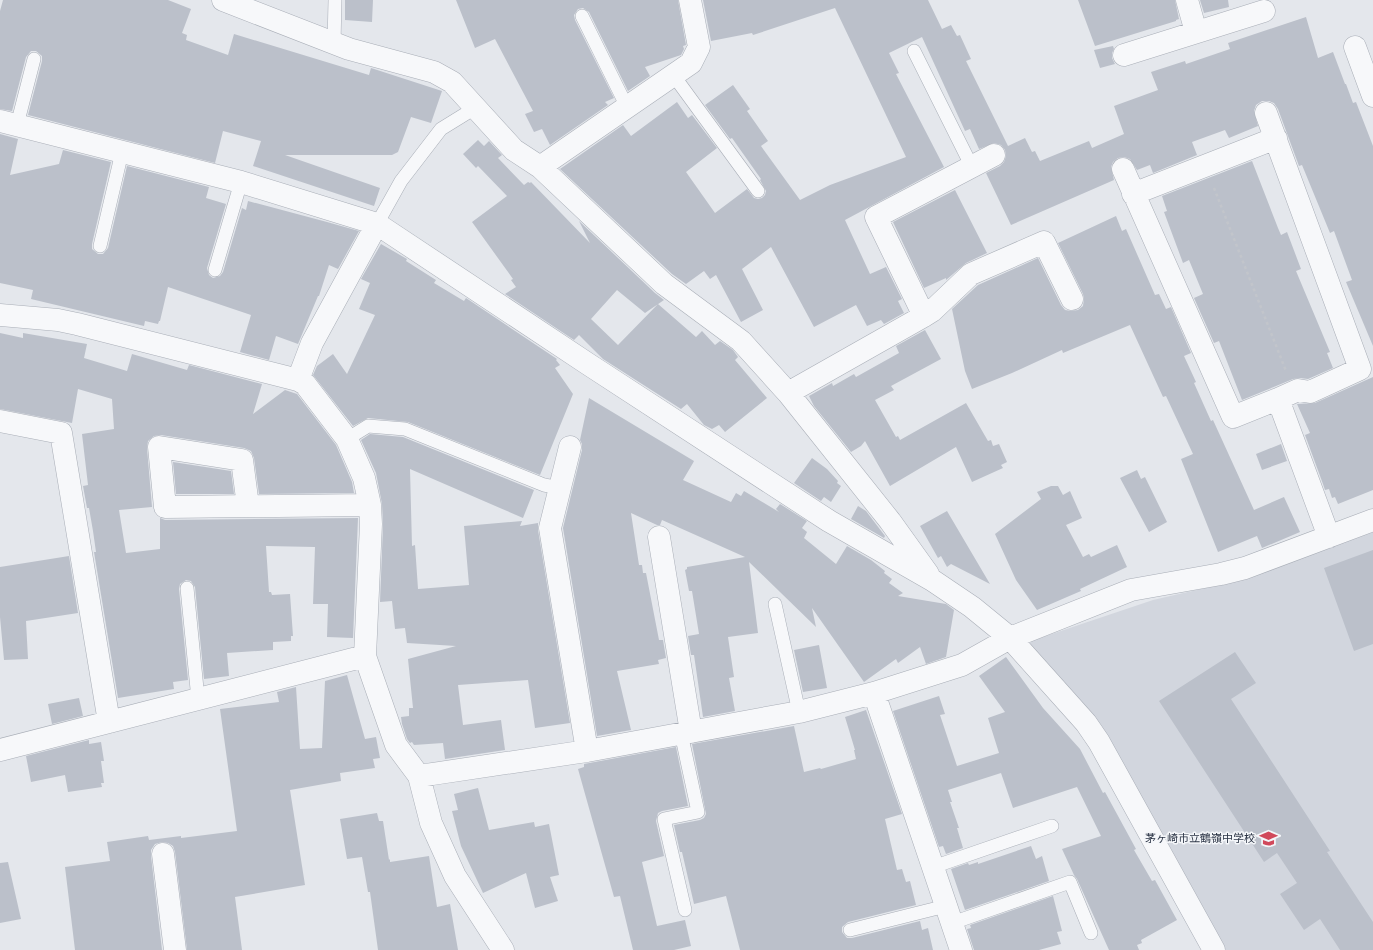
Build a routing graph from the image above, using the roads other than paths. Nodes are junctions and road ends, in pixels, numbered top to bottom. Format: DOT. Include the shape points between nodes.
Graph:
graph roads {
  1 [pos="223,0"];
  2 [pos="335,0"];
  3 [pos="690,0"];
  4 [pos="1187,0"];
  5 [pos="1264,11"];
  6 [pos="582,16"];
  7 [pos="1196,32"];
  8 [pos="334,44"];
  9 [pos="1355,47"];
  10 [pos="914,51"];
  11 [pos="1124,55"];
  12 [pos="34,59"];
  13 [pos="674,76"];
  14 [pos="1373,96"];
  15 [pos="627,107"];
  16 [pos="475,108"];
  17 [pos="1266,113"];
  18 [pos="8,123"];
  19 [pos="1276,138"];
  20 [pos="122,152"];
  21 [pos="994,155"];
  22 [pos="972,166"];
  23 [pos="540,167"];
  24 [pos="1123,169"];
  25 [pos="241,182"];
  26 [pos="758,191"];
  27 [pos="1133,194"];
  28 [pos="377,224"];
  29 [pos="100,246"];
  30 [pos="215,270"];
  31 [pos="1072,299"];
  32 [pos="0,315"];
  33 [pos="924,316"];
  34 [pos="298,380"];
  35 [pos="788,393"];
  36 [pos="1286,395"];
  37 [pos="0,421"];
  38 [pos="347,439"];
  39 [pos="570,447"];
  40 [pos="560,488"];
  41 [pos="370,505"];
  42 [pos="248,506"];
  43 [pos="1373,520"];
  44 [pos="659,537"];
  45 [pos="1329,537"];
  46 [pos="932,580"];
  47 [pos="187,588"];
  48 [pos="775,604"];
  49 [pos="1010,638"];
  50 [pos="365,656"];
  51 [pos="874,693"];
  52 [pos="198,699"];
  53 [pos="799,712"];
  54 [pos="109,722"];
  55 [pos="686,732"];
  56 [pos="0,750"];
  57 [pos="587,751"];
  58 [pos="420,776"];
  59 [pos="1052,826"];
  60 [pos="163,854"];
  61 [pos="933,867"];
  62 [pos="685,910"];
  63 [pos="949,915"];
  64 [pos="850,930"];
  65 [pos="1091,933"];
  66 [pos="175,950"];
  67 [pos="503,950"];
  68 [pos="961,950"];
  69 [pos="1214,950"];
  1 -- 8 [label="street"];
  2 -- 8 [label="lane"];
  3 -- 13 [label="street" via="699,47 691,63"];
  4 -- 7 [label="street"];
  5 -- 7 [label="street"];
  6 -- 15 [label="lane"];
  7 -- 11 [label="street"];
  8 -- 16 [label="street" via="434,72 452,82"];
  9 -- 14 [label="street"];
  10 -- 22 [label="lane"];
  12 -- 18 [label="lane"];
  13 -- 15 [label="street"];
  13 -- 26 [label="lane"];
  15 -- 23 [label="street"];
  16 -- 23 [label="street" via="514,150"];
  16 -- 28 [label="lane" via="441,129 401,181"];
  17 -- 19 [label="street"];
  18 -- 20 [label="street"];
  19 -- 27 [label="street"];
  19 -- 36 [label="street" via="1360,369 1310,392 1298,390"];
  20 -- 25 [label="street"];
  20 -- 29 [label="lane"];
  21 -- 22 [label="street"];
  22 -- 33 [label="street" via="876,217"];
  23 -- 35 [label="street" via="664,284 740,341"];
  24 -- 27 [label="street"];
  25 -- 28 [label="street"];
  25 -- 30 [label="lane"];
  27 -- 36 [label="street" via="1233,417"];
  28 -- 34 [label="street" via="312,343"];
  28 -- 46 [label="street" via="829,521"];
  31 -- 33 [label="street" via="1044,242 971,274"];
  32 -- 34 [label="street" via="64,321"];
  33 -- 35 [label="street"];
  34 -- 38 [label="street" via="305,384"];
  35 -- 46 [label="street" via="890,521"];
  36 -- 45 [label="street"];
  37 -- 54 [label="street" via="61,433"];
  38 -- 40 [label="lane" via="368,426 405,429 544,485"];
  38 -- 41 [label="street" via="364,478"];
  39 -- 40 [label="street"];
  40 -- 57 [label="street" via="550,528"];
  41 -- 42 [label="street"];
  41 -- 50 [label="street"];
  43 -- 45 [label="street"];
  44 -- 55 [label="street"];
  45 -- 49 [label="street" via="1245,568 1131,590"];
  46 -- 49 [label="street" via="972,607"];
  47 -- 52 [label="lane"];
  48 -- 53 [label="lane"];
  49 -- 51 [label="street" via="962,664"];
  49 -- 69 [label="street" via="1086,723 1099,742"];
  50 -- 52 [label="street"];
  50 -- 58 [label="street" via="396,745"];
  51 -- 53 [label="street"];
  51 -- 61 [label="street"];
  52 -- 54 [label="street"];
  53 -- 55 [label="street"];
  54 -- 56 [label="street"];
  55 -- 57 [label="street"];
  55 -- 62 [label="lane" via="698,812 664,819"];
  57 -- 58 [label="street"];
  58 -- 67 [label="street" via="431,823 455,876"];
  59 -- 61 [label="lane"];
  60 -- 66 [label="street"];
  61 -- 63 [label="street"];
  63 -- 64 [label="lane"];
  63 -- 65 [label="lane" via="1070,882"];
  63 -- 68 [label="street"];
}
